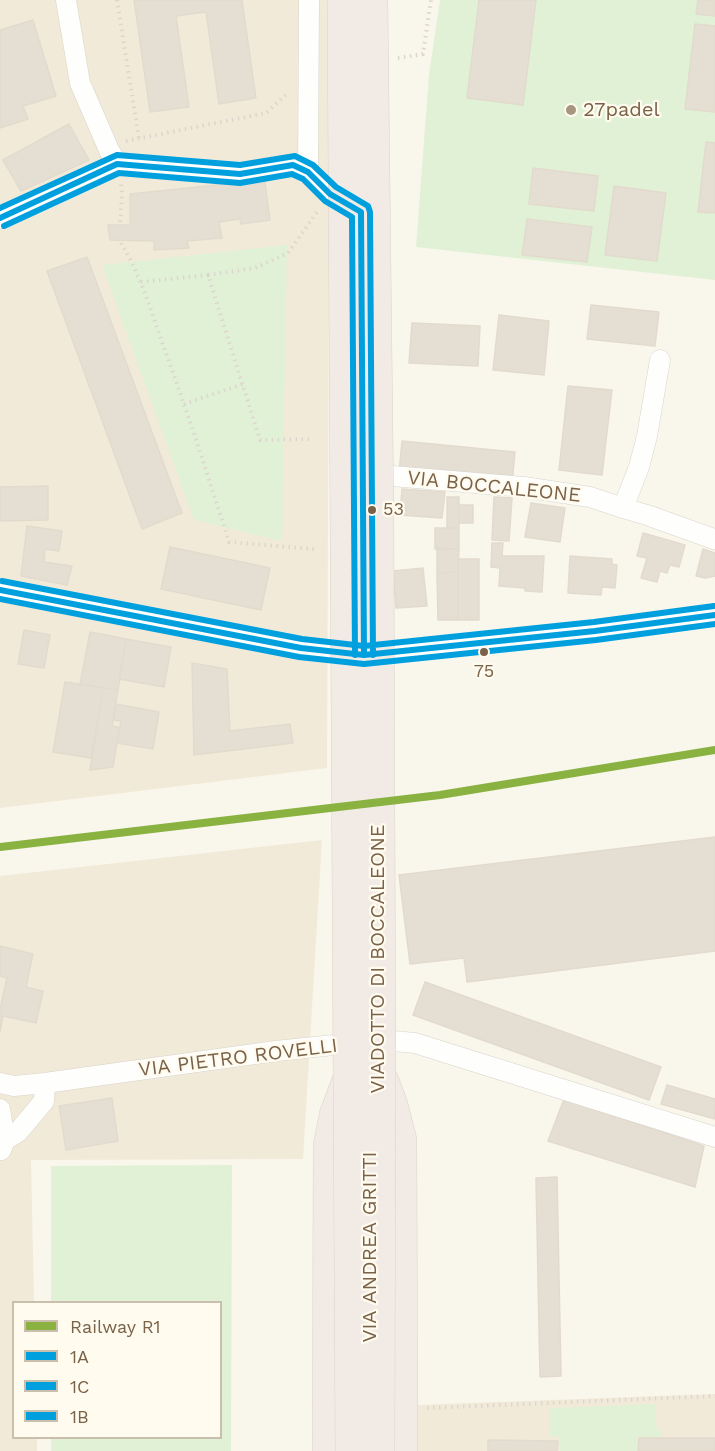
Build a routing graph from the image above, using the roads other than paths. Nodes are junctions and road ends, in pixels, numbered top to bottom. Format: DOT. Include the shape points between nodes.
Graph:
graph roads {
  1 [pos="66,0"];
  2 [pos="309,0"];
  3 [pos="344,0"];
  4 [pos="371,0"];
  5 [pos="117,164"];
  6 [pos="308,172"];
  7 [pos="0,218"];
  8 [pos="660,360"];
  9 [pos="362,474"];
  10 [pos="623,508"];
  11 [pos="714,539"];
  12 [pos="0,591"];
  13 [pos="715,615"];
  14 [pos="364,655"];
  15 [pos="363,1058"];
  16 [pos="0,1083"];
  17 [pos="45,1083"];
  18 [pos="0,1109"];
  19 [pos="715,1137"];
  20 [pos="3,1146"];
  21 [pos="329,1451"];
  22 [pos="352,1451"];
  23 [pos="357,1451"];
  24 [pos="370,1451"];
  25 [pos="378,1451"];
  26 [pos="401,1451"];
  1 -- 5 [label="street" via="80,83"];
  2 -- 6 [label="street"];
  3 -- 15 [label="highway, VIADOTTO DI BOCCALEONE, bridge"];
  4 -- 15 [label="highway, VIADOTTO DI BOCCALEONE, bridge" via="377,509"];
  5 -- 6 [label="street" via="240,174 293,165"];
  5 -- 7 [label="street"];
  6 -- 9 [label="street" via="330,194 361,212"];
  8 -- 10 [label="street" via="647,436"];
  9 -- 10 [label="street, VIA BOCCALEONE" via="524,488 590,497"];
  9 -- 14 [label="street"];
  10 -- 11 [label="street, VIA BOCCALEONE"];
  12 -- 14 [label="street" via="302,648"];
  13 -- 14 [label="street"];
  15 -- 17 [label="street, VIA PIETRO ROVELLI" via="276,1051"];
  15 -- 19 [label="street, VIA PIETRO ROVELLI" via="393,1041 415,1043"];
  15 -- 21 [label="highway, bridge" via="336,1115 330,1146"];
  15 -- 22 [label="highway, VIADOTTO DI BOCCALEONE, bridge"];
  15 -- 23 [label="street, VIA ANDREA GRITTI"];
  15 -- 24 [label="street, VIA ANDREA GRITTI" via="370,1115"];
  15 -- 25 [label="highway, VIADOTTO DI BOCCALEONE, bridge"];
  15 -- 26 [label="highway" via="391,1105 400,1140"];
  16 -- 17 [label="street, VIA PIETRO ROVELLI"];
  17 -- 20 [label="street" via="44,1101"];
  18 -- 20 [label="street"];
}
